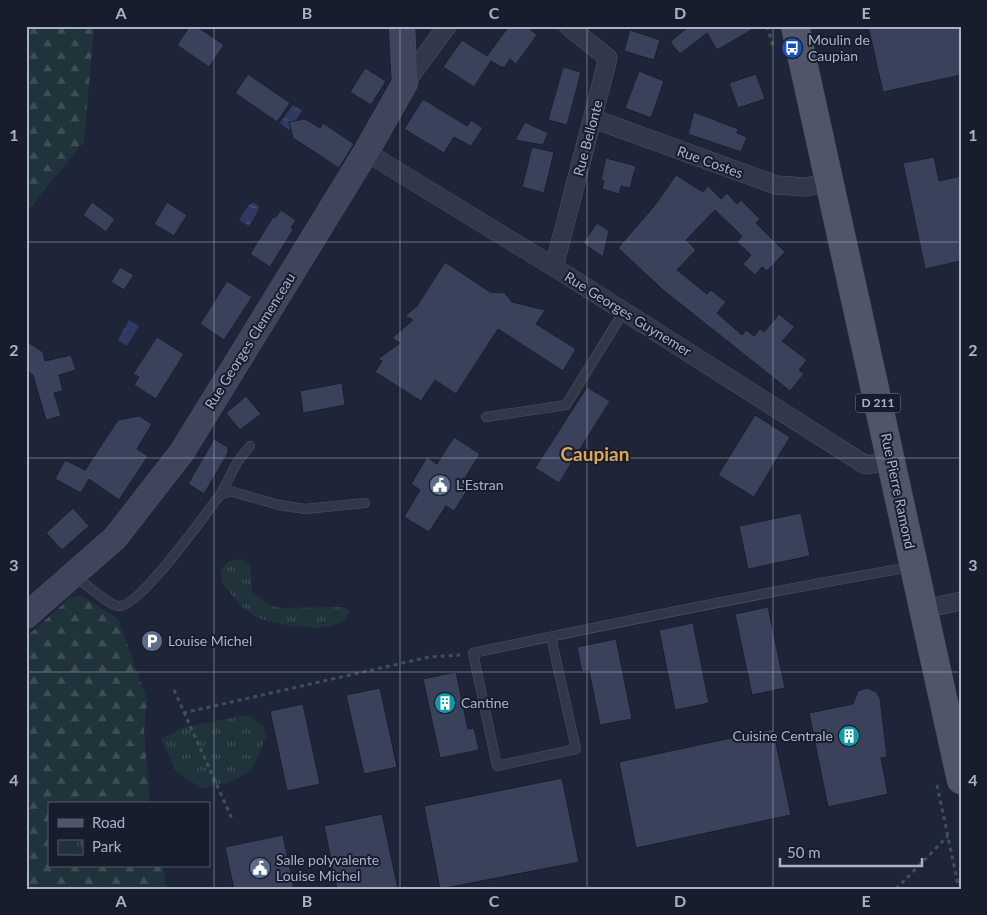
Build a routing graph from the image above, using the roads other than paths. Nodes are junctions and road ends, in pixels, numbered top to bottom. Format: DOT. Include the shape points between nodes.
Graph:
graph roads {
  1 [pos="402,26"];
  2 [pos="447,26"];
  3 [pos="568,26"];
  4 [pos="795,26"];
  5 [pos="405,83"];
  6 [pos="594,119"];
  7 [pos="366,152"];
  8 [pos="830,182"];
  9 [pos="554,267"];
  10 [pos="624,312"];
  11 [pos="486,417"];
  12 [pos="250,446"];
  13 [pos="891,460"];
  14 [pos="220,494"];
  15 [pos="365,503"];
  16 [pos="914,567"];
  17 [pos="74,575"];
  18 [pos="961,601"];
  19 [pos="924,609"];
  20 [pos="26,616"];
  21 [pos="551,637"];
  22 [pos="961,780"];
  1 -- 5 [label="street"];
  2 -- 5 [label="street"];
  3 -- 6 [label="street, Rue Bellonte" via="608,58"];
  4 -- 8 [label="main road, Rue Pierre Ramond / D 211"];
  5 -- 7 [label="street, Rue Georges Clemenceau"];
  6 -- 8 [label="street, Rue Costes" via="776,185 808,187"];
  6 -- 9 [label="street, Rue Bellonte"];
  7 -- 9 [label="street, Rue Georges Guynemer"];
  7 -- 17 [label="street, Rue Georges Clemenceau" via="182,452 114,538"];
  8 -- 13 [label="main road, Rue Pierre Ramond / D 211"];
  9 -- 10 [label="street, Rue Georges Guynemer"];
  10 -- 11 [label="lane" via="566,405"];
  10 -- 13 [label="street, Rue Georges Guynemer" via="864,464"];
  12 -- 14 [label="lane" via="238,460"];
  13 -- 16 [label="main road, Rue Pierre Ramond / D 211"];
  14 -- 15 [label="lane" via="230,491 306,509"];
  14 -- 17 [label="lane" via="166,565 141,594 125,606 116,606"];
  16 -- 19 [label="main road, Rue Pierre Ramond / D 211"];
  16 -- 21 [label="lane" via="778,590"];
  17 -- 20 [label="street, Rue Georges Clemenceau"];
  18 -- 19 [label="street"];
  19 -- 22 [label="main road, Rue Pierre Ramond / D 211"];
  21 -- 21 [label="lane" via="576,749 497,766 473,653"];
}
